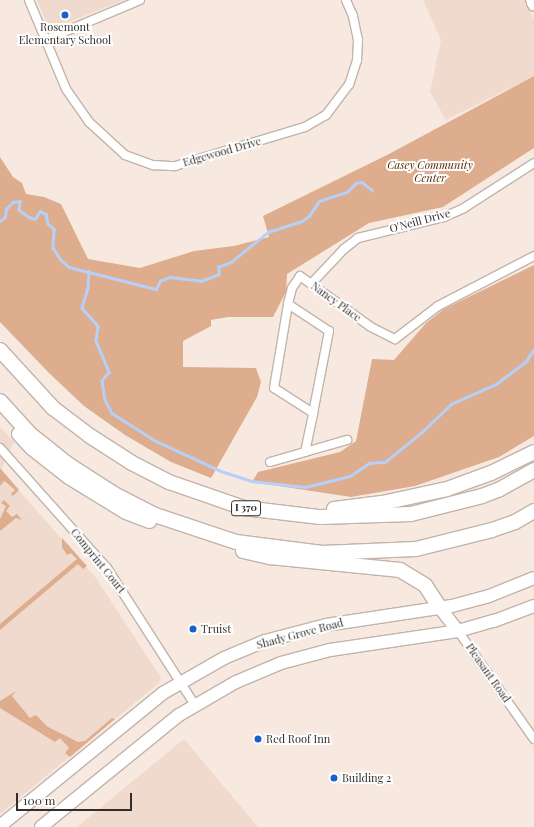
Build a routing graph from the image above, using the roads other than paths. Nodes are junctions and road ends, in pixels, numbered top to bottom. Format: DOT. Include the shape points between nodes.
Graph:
graph roads {
  1 [pos="29,0"];
  2 [pos="140,0"];
  3 [pos="346,0"];
  4 [pos="532,0"];
  5 [pos="534,5"];
  6 [pos="45,40"];
  7 [pos="534,163"];
  8 [pos="534,256"];
  9 [pos="311,284"];
  10 [pos="288,304"];
  11 [pos="0,350"];
  12 [pos="0,401"];
  13 [pos="313,413"];
  14 [pos="0,414"];
  15 [pos="347,440"];
  16 [pos="0,448"];
  17 [pos="305,452"];
  18 [pos="534,452"];
  19 [pos="270,462"];
  20 [pos="534,470"];
  21 [pos="534,511"];
  22 [pos="290,514"];
  23 [pos="534,578"];
  24 [pos="534,606"];
  25 [pos="440,608"];
  26 [pos="458,631"];
  27 [pos="181,682"];
  28 [pos="195,705"];
  29 [pos="534,740"];
  30 [pos="0,826"];
  31 [pos="41,827"];
  1 -- 6 [label="street, Edgewood Drive"];
  2 -- 6 [label="street"];
  3 -- 6 [label="street, Edgewood Drive" via="353,16 358,40 357,60 349,85 326,115 305,127 174,166 136,160 115,148 102,136 76,105"];
  4 -- 5 [label="main road"];
  7 -- 9 [label="street, O'Neill Drive" via="464,208 444,217 358,238"];
  8 -- 9 [label="street, Nancy Place" via="438,306 400,337 389,338"];
  9 -- 10 [label="street, Nancy Place" via="300,276 292,288"];
  10 -- 13 [label="street, Nancy Place" via="274,388"];
  10 -- 13 [label="street" via="329,331"];
  11 -- 22 [label="highway, I 370" via="54,408 90,436 132,463 169,482 244,508"];
  12 -- 21 [label="highway" via="30,434 69,465 114,494 156,515 236,542 322,553 416,549 492,530 515,522"];
  13 -- 17 [label="street"];
  14 -- 25 [label="highway" via="44,458 69,477 126,512 193,538 270,557 400,570 425,585"];
  15 -- 17 [label="street"];
  16 -- 27 [label="street, Comprint Court" via="107,568"];
  17 -- 19 [label="street"];
  18 -- 22 [label="highway" via="491,473 447,489 382,503"];
  20 -- 22 [label="highway, I 370" via="500,489 411,514 320,517"];
  23 -- 25 [label="main road, Shady Grove Road" via="489,596"];
  24 -- 26 [label="main road, Shady Grove Road"];
  25 -- 26 [label="main road, Pleasant Road"];
  25 -- 27 [label="main road, Shady Grove Road" via="326,625 272,639 224,658"];
  26 -- 28 [label="main road, Shady Grove Road" via="342,648 281,663 236,682"];
  26 -- 29 [label="street, Pleasant Road"];
  27 -- 28 [label="street, Comprint Court"];
  27 -- 30 [label="main road, Shady Grove Road" via="137,713"];
  28 -- 31 [label="main road, Shady Grove Road" via="154,734"];
}
